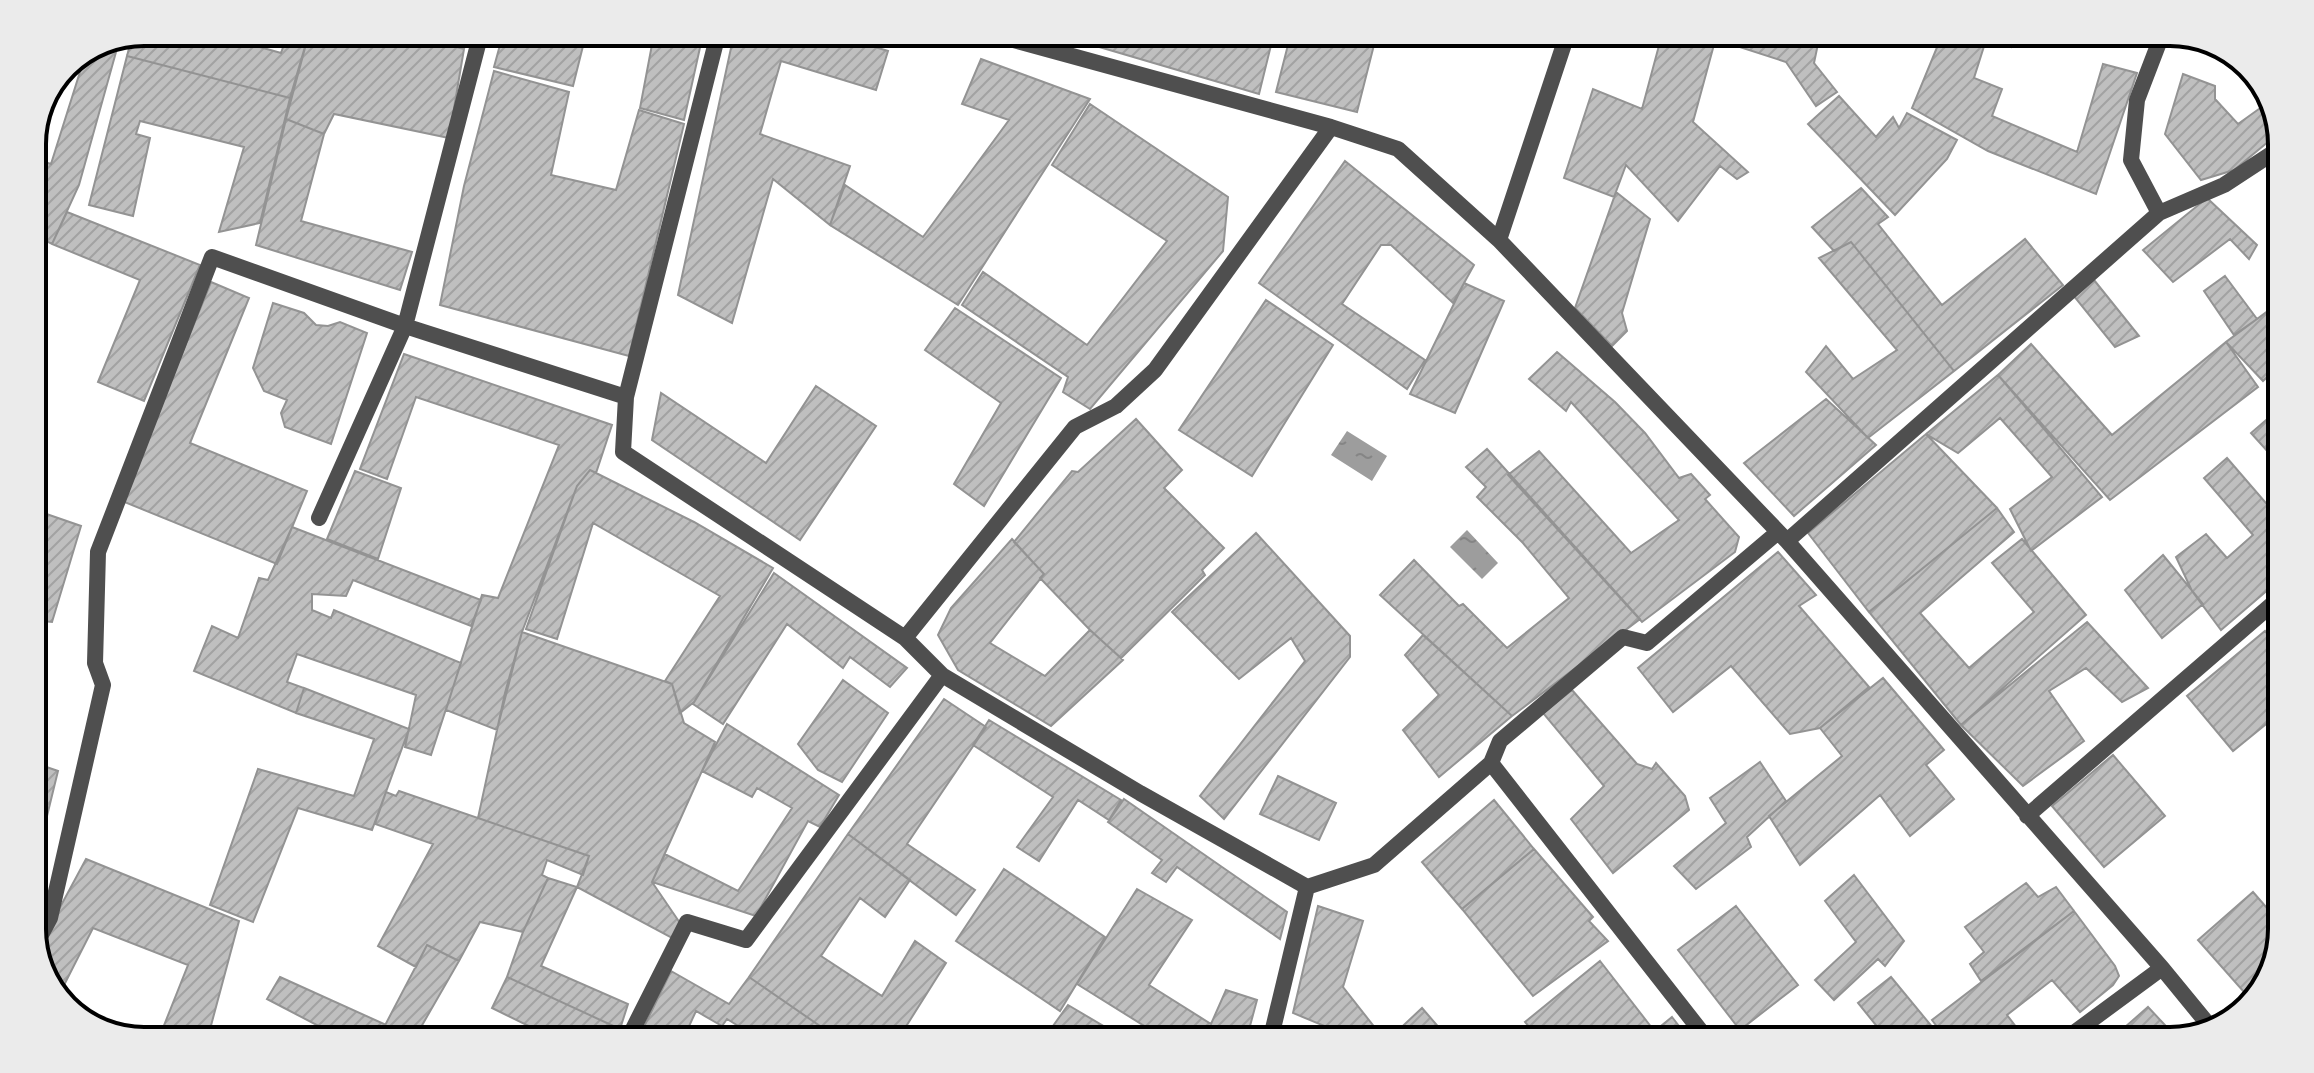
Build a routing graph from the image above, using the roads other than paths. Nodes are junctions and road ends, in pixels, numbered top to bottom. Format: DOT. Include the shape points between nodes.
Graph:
graph roads {
  1 [pos="478,46"];
  2 [pos="715,46"];
  3 [pos="1035,46"];
  4 [pos="1563,46"];
  5 [pos="2158,46"];
  6 [pos="1331,127"];
  7 [pos="2268,156"];
  8 [pos="2159,213"];
  9 [pos="1499,240"];
  10 [pos="405,326"];
  11 [pos="626,397"];
  12 [pos="319,518"];
  13 [pos="1783,536"];
  14 [pos="2268,608"];
  15 [pos="905,638"];
  16 [pos="942,675"];
  17 [pos="1491,763"];
  18 [pos="2027,816"];
  19 [pos="1307,887"];
  20 [pos="46,925"];
  21 [pos="2162,968"];
  22 [pos="2205,1020"];
  23 [pos="634,1027"];
  24 [pos="1273,1027"];
  25 [pos="1698,1027"];
  26 [pos="2082,1027"];
  1 -- 10 [label="street"];
  2 -- 11 [label="street"];
  3 -- 6 [label="street"];
  4 -- 9 [label="street"];
  5 -- 8 [label="street" via="2137,100 2131,160"];
  6 -- 9 [label="street" via="1398,149"];
  6 -- 15 [label="street" via="1155,370 1116,406 1075,427"];
  7 -- 8 [label="street" via="2224,185"];
  8 -- 13 [label="street"];
  9 -- 13 [label="street"];
  10 -- 11 [label="street"];
  10 -- 12 [label="street"];
  10 -- 20 [label="street" via="212,257 98,552 95,663 103,685"];
  11 -- 15 [label="street" via="623,452"];
  13 -- 17 [label="street" via="1647,643 1623,637 1500,741"];
  13 -- 18 [label="street"];
  14 -- 18 [label="street"];
  15 -- 16 [label="street"];
  16 -- 19 [label="street"];
  16 -- 23 [label="street" via="746,940 687,922"];
  17 -- 19 [label="street" via="1374,865"];
  17 -- 25 [label="street"];
  18 -- 21 [label="street"];
  19 -- 24 [label="street"];
  21 -- 22 [label="street"];
  21 -- 26 [label="street"];
}
